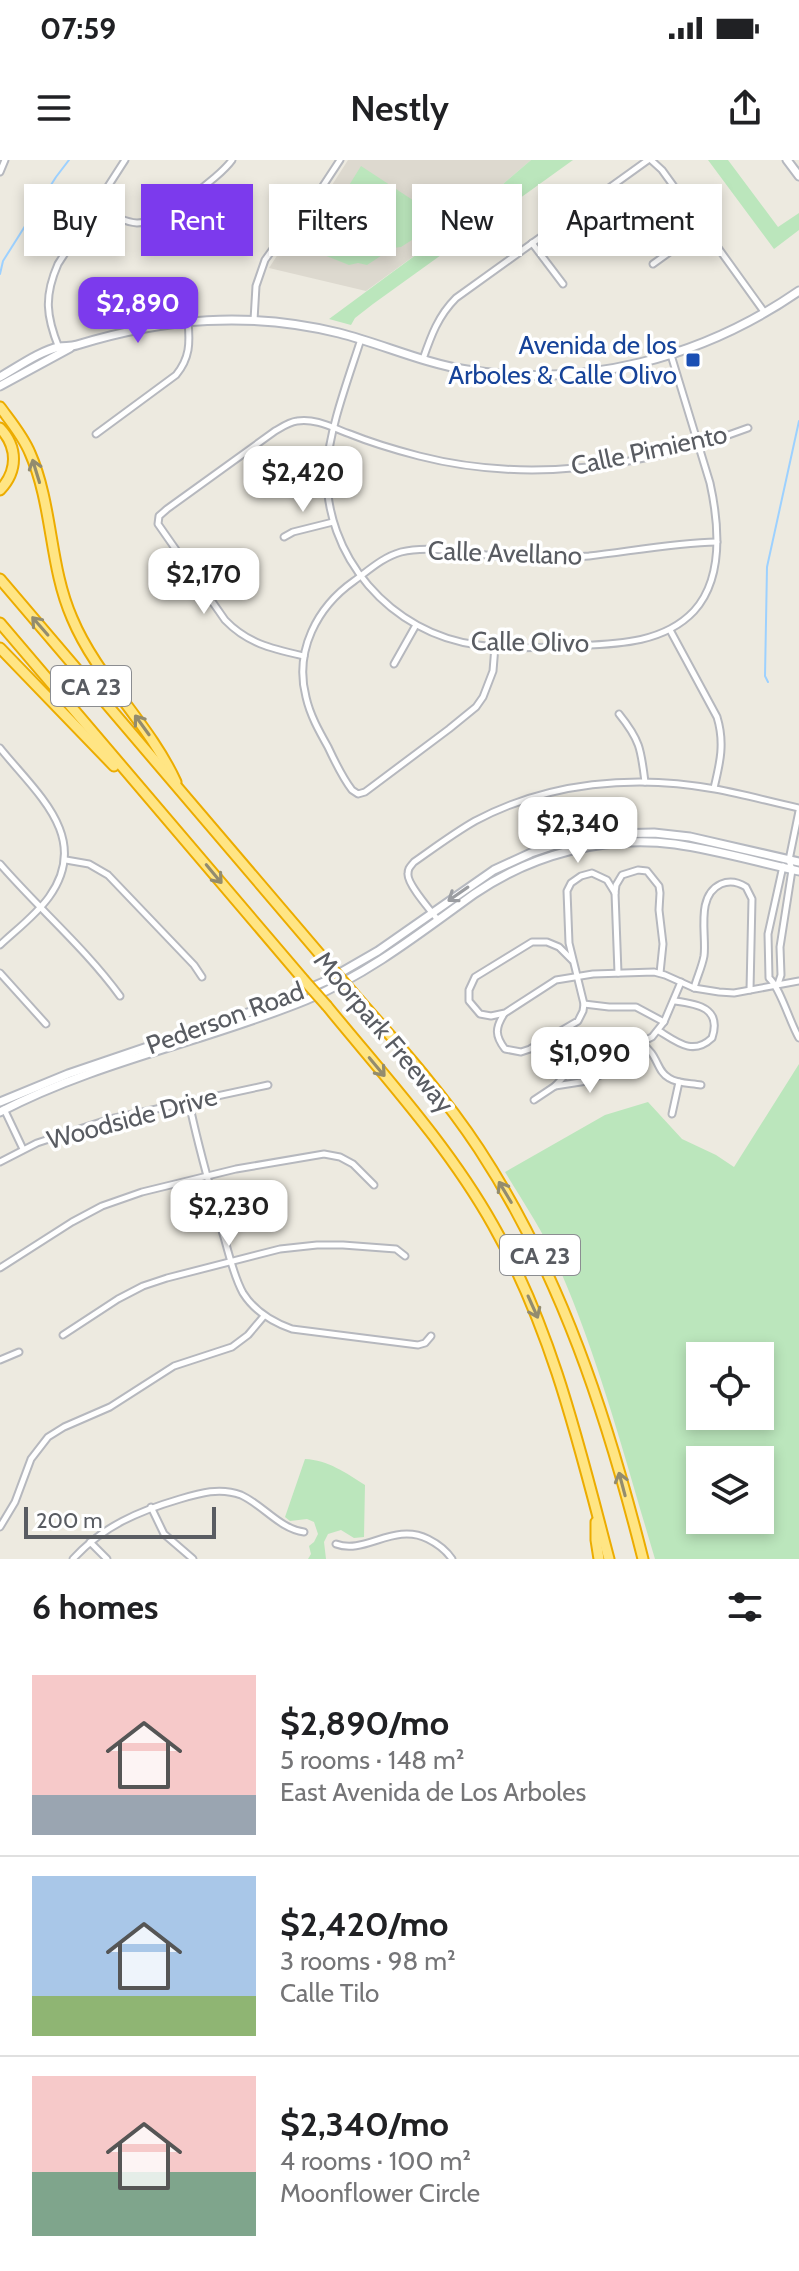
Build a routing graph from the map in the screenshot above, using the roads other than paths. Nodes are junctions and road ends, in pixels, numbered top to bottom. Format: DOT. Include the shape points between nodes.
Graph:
graph roads {
  1 [pos="5,160"];
  2 [pos="125,160"];
  3 [pos="232,160"];
  4 [pos="340,160"];
  5 [pos="650,160"];
  6 [pos="789,161"];
  7 [pos="0,172"];
  8 [pos="799,176"];
  9 [pos="110,184"];
  10 [pos="672,184"];
  11 [pos="125,221"];
  12 [pos="532,243"];
  13 [pos="722,254"];
  14 [pos="63,256"];
  15 [pos="664,256"];
  16 [pos="653,264"];
  17 [pos="563,284"];
  18 [pos="799,291"];
  19 [pos="765,313"];
  20 [pos="254,320"];
  21 [pos="188,321"];
  22 [pos="361,339"];
  23 [pos="60,350"];
  24 [pos="671,355"];
  25 [pos="423,360"];
  26 [pos="0,377"];
  27 [pos="0,386"];
  28 [pos="0,407"];
  29 [pos="0,428"];
  30 [pos="335,428"];
  31 [pos="748,428"];
  32 [pos="96,434"];
  33 [pos="698,445"];
  34 [pos="0,490"];
  35 [pos="333,522"];
  36 [pos="284,537"];
  37 [pos="717,542"];
  38 [pos="360,577"];
  39 [pos="0,579"];
  40 [pos="0,623"];
  41 [pos="416,625"];
  42 [pos="670,630"];
  43 [pos="495,646"];
  44 [pos="0,648"];
  45 [pos="304,656"];
  46 [pos="394,664"];
  47 [pos="619,714"];
  48 [pos="0,748"];
  49 [pos="645,782"];
  50 [pos="714,788"];
  51 [pos="181,792"];
  52 [pos="799,810"];
  53 [pos="186,841"];
  54 [pos="66,860"];
  55 [pos="789,860"];
  56 [pos="799,862"];
  57 [pos="0,864"];
  58 [pos="781,867"];
  59 [pos="795,870"];
  60 [pos="615,893"];
  61 [pos="41,908"];
  62 [pos="432,912"];
  63 [pos="438,920"];
  64 [pos="0,945"];
  65 [pos="572,960"];
  66 [pos="0,973"];
  67 [pos="618,973"];
  68 [pos="660,973"];
  69 [pos="577,975"];
  70 [pos="202,977"];
  71 [pos="799,981"];
  72 [pos="681,982"];
  73 [pos="777,984"];
  74 [pos="694,988"];
  75 [pos="750,990"];
  76 [pos="120,996"];
  77 [pos="675,1001"];
  78 [pos="584,1004"];
  79 [pos="505,1013"];
  80 [pos="664,1022"];
  81 [pos="46,1024"];
  82 [pos="659,1031"];
  83 [pos="799,1038"];
  84 [pos="640,1043"];
  85 [pos="614,1068"];
  86 [pos="679,1082"];
  87 [pos="268,1085"];
  88 [pos="701,1085"];
  89 [pos="555,1086"];
  90 [pos="534,1100"];
  91 [pos="189,1102"];
  92 [pos="1,1106"];
  93 [pos="672,1114"];
  94 [pos="23,1149"];
  95 [pos="0,1162"];
  96 [pos="207,1177"];
  97 [pos="374,1185"];
  98 [pos="405,1256"];
  99 [pos="232,1263"];
  100 [pos="0,1268"];
  101 [pos="264,1316"];
  102 [pos="63,1335"];
  103 [pos="431,1336"];
  104 [pos="19,1352"];
  105 [pos="0,1360"];
  106 [pos="151,1507"];
  107 [pos="596,1511"];
  108 [pos="0,1527"];
  109 [pos="304,1532"];
  110 [pos="90,1542"];
  111 [pos="336,1544"];
  112 [pos="73,1559"];
  113 [pos="107,1559"];
  114 [pos="193,1559"];
  115 [pos="452,1559"];
  116 [pos="599,1559"];
  117 [pos="609,1559"];
  118 [pos="644,1559"];
  1 -- 7 [label="street"];
  2 -- 9 [label="street"];
  3 -- 11 [label="street" via="152,220"];
  4 -- 20 [label="street" via="302,218 265,260 256,286"];
  5 -- 10 [label="street"];
  5 -- 12 [label="street"];
  6 -- 8 [label="street"];
  12 -- 17 [label="street"];
  12 -- 25 [label="street" via="444,310"];
  13 -- 19 [label="street"];
  14 -- 23 [label="street" via="51,281 48,318"];
  15 -- 16 [label="street"];
  18 -- 19 [label="street"];
  19 -- 24 [label="street"];
  20 -- 21 [label="street"];
  20 -- 22 [label="street"];
  21 -- 23 [label="street"];
  21 -- 32 [label="street" via="189,354 183,367"];
  22 -- 25 [label="street"];
  22 -- 30 [label="street, Calle Olivo"];
  23 -- 26 [label="street"];
  23 -- 27 [label="street"];
  24 -- 25 [label="street" via="604,371 539,376 470,371"];
  24 -- 33 [label="street, Calle Olivo"];
  51 -- 28 [label="highway, one-way" via="165,759 82,639 61,589 35,465"];
  29 -- 34 [label="highway" via="14,456 10,477"];
  30 -- 33 [label="street, Calle Pimiento" via="430,459 534,470 596,466"];
  30 -- 35 [label="street, Calle Olivo" via="327,471"];
  30 -- 45 [label="street, Calle Pimiento" via="310,421 288,424 158,520 237,632 269,648"];
  31 -- 33 [label="street, Calle Pimiento"];
  33 -- 37 [label="street, Calle Olivo" via="712,493"];
  35 -- 36 [label="street"];
  35 -- 38 [label="street, Calle Olivo"];
  37 -- 38 [label="street, Calle Avellano" via="572,557 495,557 424,549 389,557"];
  37 -- 42 [label="street, Calle Olivo" via="703,598"];
  38 -- 41 [label="street, Calle Olivo" via="384,604"];
  38 -- 45 [label="street, Calle Avellano" via="319,616"];
  51 -- 39 [label="highway, Moorpark Freeway / CA 23, one-way"];
  40 -- 53 [label="highway, Moorpark Freeway / CA 23"];
  41 -- 43 [label="street, Calle Olivo" via="456,640"];
  41 -- 46 [label="street"];
  42 -- 43 [label="street, Calle Olivo" via="607,644"];
  42 -- 50 [label="street" via="722,732"];
  43 -- 45 [label="street, Calle Avellano" via="493,671 476,707 358,794 311,716 303,683"];
  44 -- 53 [label="highway"];
  47 -- 49 [label="street" via="641,747"];
  48 -- 54 [label="street" via="57,821"];
  49 -- 50 [label="street"];
  49 -- 62 [label="street" via="563,789 466,826 409,869 411,884"];
  50 -- 52 [label="street"];
  118 -- 51 [label="highway, Moorpark Freeway / CA 23, one-way, bridge" via="594,1388 561,1302 532,1238 478,1148"];
  52 -- 55 [label="street"];
  53 -- 107 [label="highway, Moorpark Freeway / CA 23, one-way, bridge" via="433,1135 493,1225 555,1363"];
  54 -- 61 [label="street"];
  54 -- 70 [label="street" via="108,875"];
  55 -- 56 [label="street, Pederson Road"];
  55 -- 58 [label="street"];
  55 -- 59 [label="street"];
  55 -- 62 [label="street, Pederson Road, one-way" via="672,834 588,837 512,861"];
  57 -- 61 [label="street"];
  58 -- 59 [label="street, Pederson Road"];
  58 -- 63 [label="street, Pederson Road" via="674,844 594,846 510,872"];
  58 -- 73 [label="street" via="768,934 769,978"];
  59 -- 73 [label="street"];
  60 -- 65 [label="street" via="607,880 592,873 571,883 567,891"];
  60 -- 67 [label="street"];
  60 -- 68 [label="street" via="622,875 638,870 647,871 659,886"];
  61 -- 64 [label="street"];
  61 -- 76 [label="street"];
  62 -- 63 [label="street"];
  62 -- 92 [label="street, Pederson Road" via="364,960 287,998 68,1074"];
  63 -- 92 [label="street, Pederson Road" via="369,968 308,1000"];
  65 -- 69 [label="street"];
  65 -- 79 [label="street" via="559,947 532,942 481,972 471,982 469,1001 480,1014"];
  66 -- 81 [label="street"];
  67 -- 68 [label="street"];
  67 -- 69 [label="street"];
  68 -- 72 [label="street"];
  69 -- 78 [label="street"];
  69 -- 79 [label="street" via="548,983"];
  71 -- 73 [label="street"];
  72 -- 74 [label="street"];
  72 -- 77 [label="street"];
  73 -- 75 [label="street"];
  73 -- 83 [label="street"];
  74 -- 75 [label="street"];
  74 -- 75 [label="street" via="704,957 707,903 717,886 733,882 746,887 752,899"];
  77 -- 80 [label="street"];
  77 -- 82 [label="street" via="707,1010 715,1025 712,1038 700,1047 687,1047"];
  78 -- 79 [label="street" via="578,1021 521,1052 505,1049 497,1036"];
  78 -- 80 [label="street" via="636,1007"];
  80 -- 82 [label="street"];
  82 -- 84 [label="street"];
  84 -- 85 [label="street"];
  84 -- 86 [label="street" via="654,1054 666,1077"];
  85 -- 89 [label="street" via="587,1081"];
  85 -- 89 [label="street" via="600,1062 582,1064"];
  86 -- 88 [label="street"];
  86 -- 93 [label="street"];
  87 -- 91 [label="street, Woodside Drive"];
  89 -- 90 [label="street"];
  91 -- 94 [label="street, Woodside Drive" via="110,1119"];
  91 -- 96 [label="street"];
  92 -- 94 [label="street"];
  94 -- 95 [label="street, Woodside Drive"];
  96 -- 97 [label="street" via="324,1154 353,1164"];
  96 -- 99 [label="street"];
  96 -- 100 [label="street" via="102,1206"];
  98 -- 99 [label="street" via="396,1249 317,1245"];
  99 -- 101 [label="street" via="244,1293"];
  99 -- 102 [label="street" via="143,1286"];
  101 -- 103 [label="street" via="292,1329 408,1344 425,1343"];
  101 -- 108 [label="street" via="232,1347 174,1366 110,1407 48,1437 31,1459"];
  104 -- 105 [label="street"];
  106 -- 109 [label="street" via="226,1491 252,1501 293,1531"];
  106 -- 110 [label="street"];
  106 -- 114 [label="street" via="164,1534"];
  107 -- 116 [label="highway"];
  107 -- 117 [label="highway, Moorpark Freeway / CA 23"];
  110 -- 112 [label="street"];
  110 -- 113 [label="street"];
  111 -- 115 [label="street" via="346,1548 409,1533 437,1543"];
}
